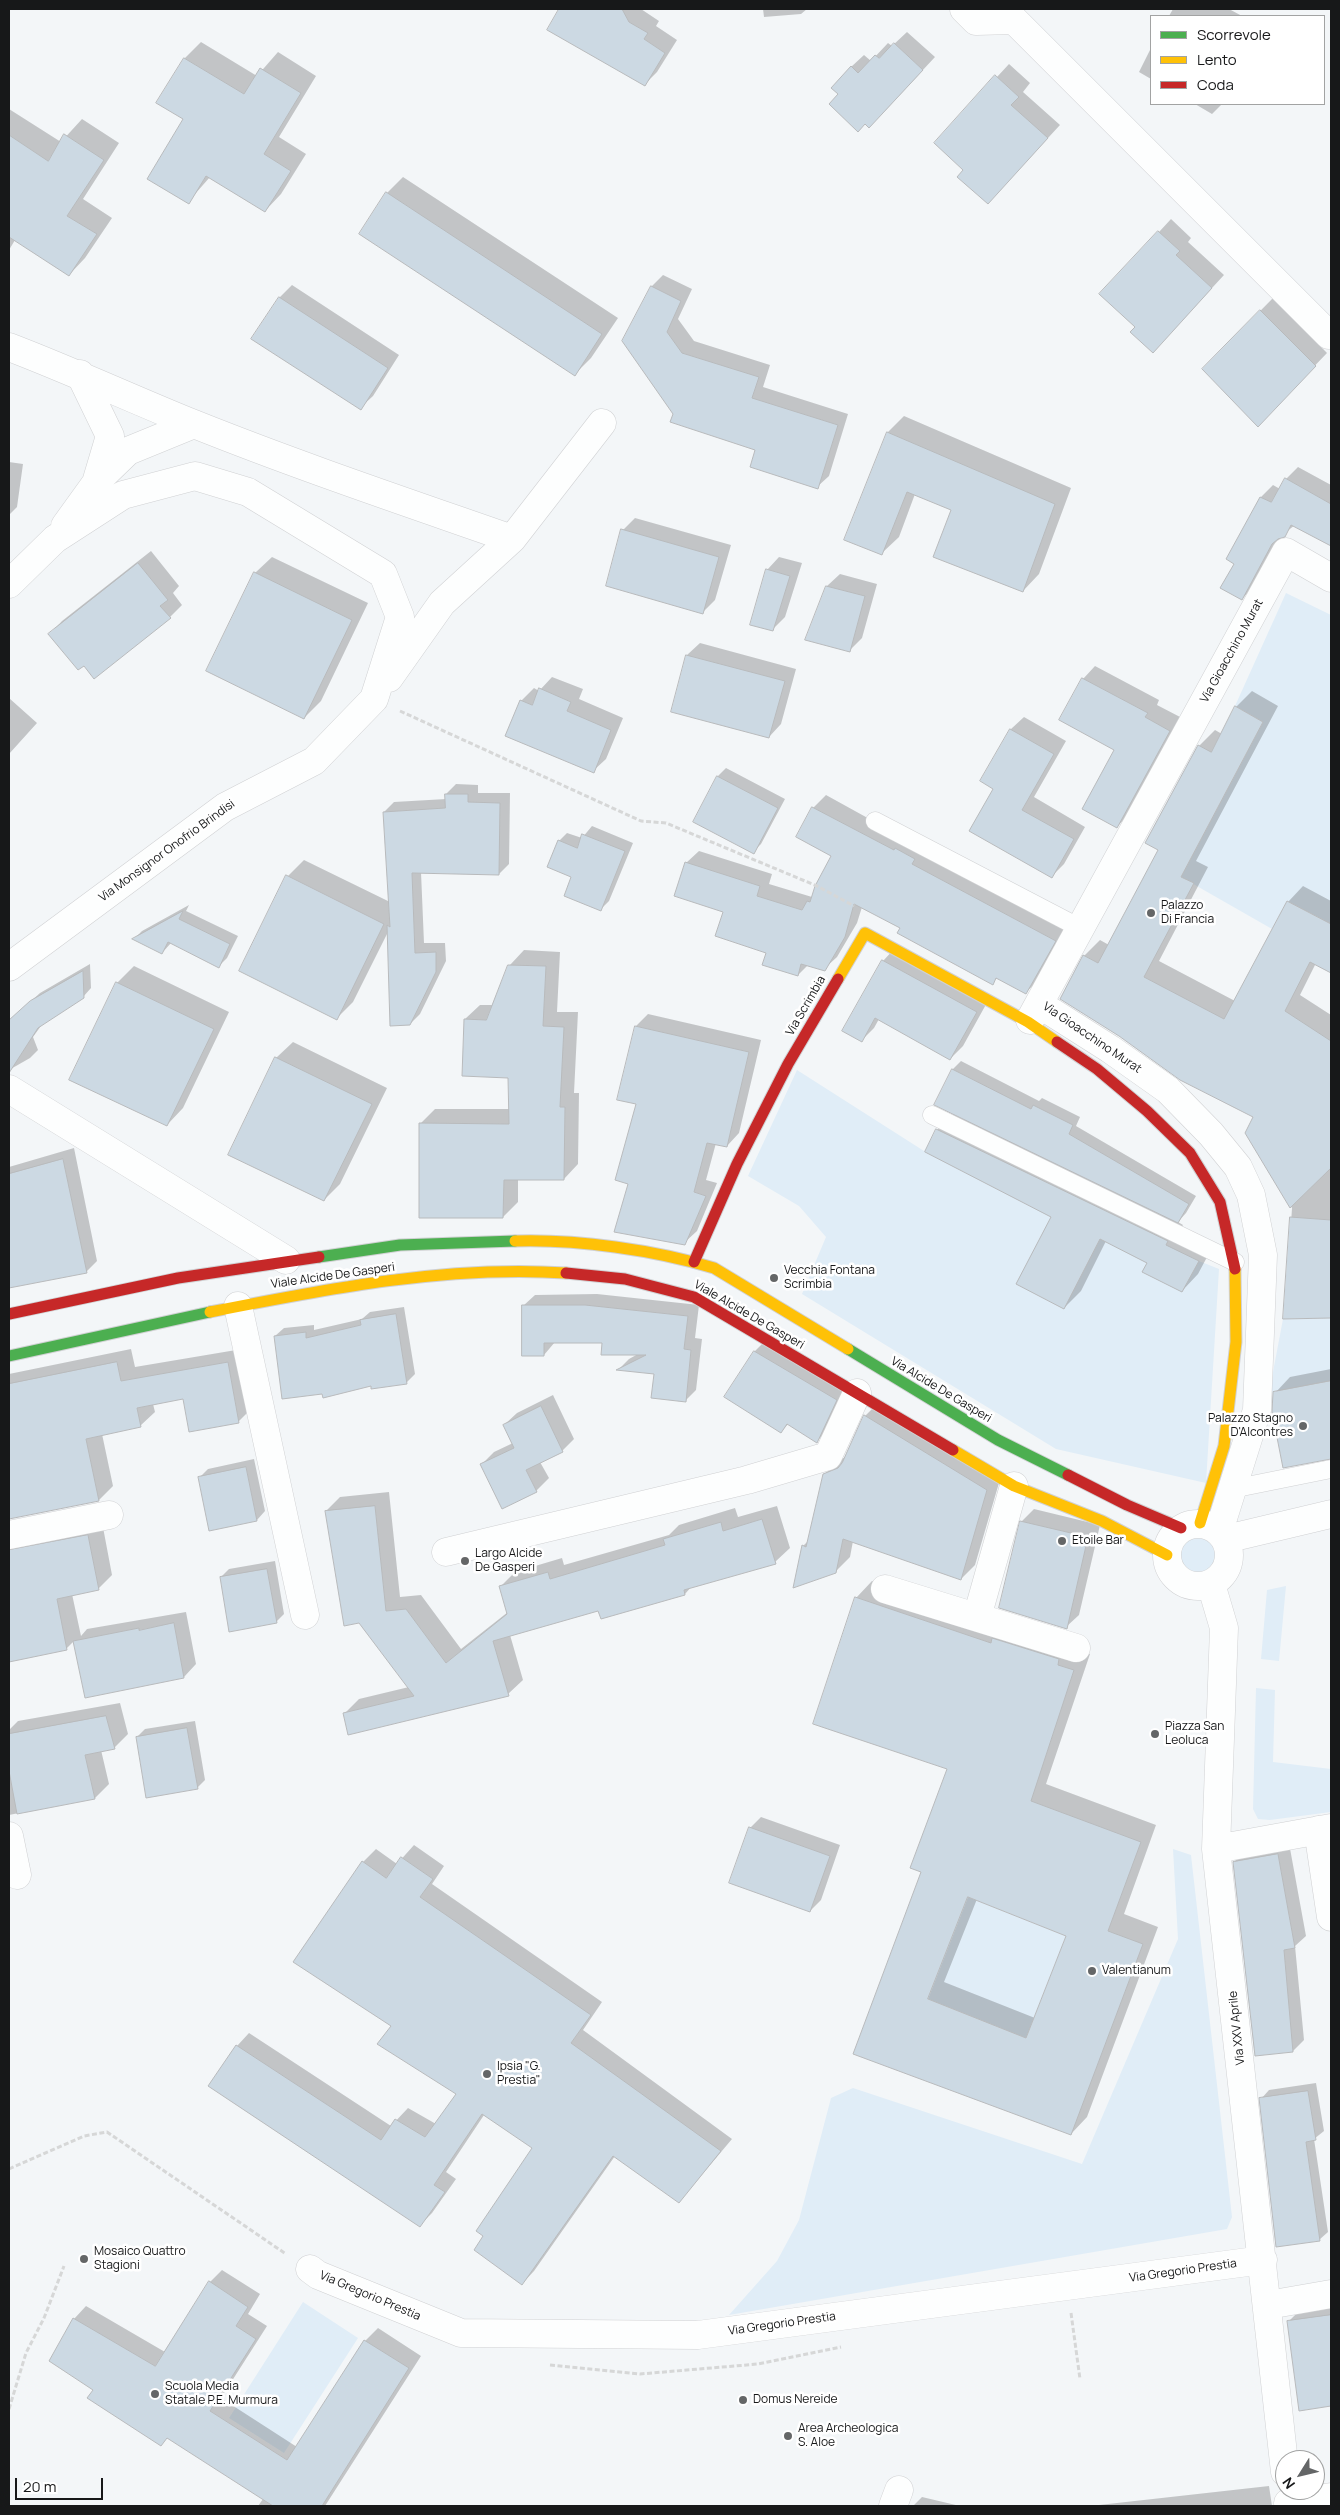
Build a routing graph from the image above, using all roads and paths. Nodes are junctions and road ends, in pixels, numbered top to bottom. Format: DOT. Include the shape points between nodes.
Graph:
graph roads {
  1 [pos="964,9"];
  2 [pos="1329,335"];
  3 [pos="9,348"];
  4 [pos="80,374"];
  5 [pos="602,423"];
  6 [pos="194,424"];
  7 [pos="96,483"];
  8 [pos="512,539"];
  9 [pos="55,540"];
  10 [pos="1331,578"];
  11 [pos="9,584"];
  12 [pos="374,699"];
  13 [pos="875,821"];
  14 [pos="666,823"];
  15 [pos="1080,928"];
  16 [pos="9,967"];
  17 [pos="1033,1013"];
  18 [pos="9,1089"];
  19 [pos="932,1114"];
  20 [pos="286,1260"];
  21 [pos="694,1262"];
  22 [pos="1235,1262"];
  23 [pos="238,1306"];
  24 [pos="9,1314"];
  25 [pos="9,1356"];
  26 [pos="856,1393"];
  27 [pos="1331,1469"];
  28 [pos="1014,1486"];
  29 [pos="1232,1489"];
  30 [pos="1331,1514"];
  31 [pos="108,1515"];
  32 [pos="1206,1531"];
  33 [pos="9,1535"];
  34 [pos="446,1552"];
  35 [pos="1167,1555"];
  36 [pos="1211,1584"];
  37 [pos="885,1589"];
  38 [pos="305,1615"];
  39 [pos="977,1617"];
  40 [pos="1076,1648"];
  41 [pos="1325,1829"];
  42 [pos="9,1836"];
  43 [pos="1216,1849"];
  44 [pos="17,1875"];
  45 [pos="1331,1917"];
  46 [pos="9,2169"];
  47 [pos="1263,2260"];
  48 [pos="64,2266"];
  49 [pos="310,2269"];
  50 [pos="1331,2294"];
  51 [pos="1070,2305"];
  52 [pos="1268,2305"];
  53 [pos="1080,2380"];
  54 [pos="9,2409"];
  55 [pos="1283,2450"];
  1 -- 2 [label="street" via="976,21 1014,20"];
  3 -- 4 [label="street"];
  4 -- 6 [label="street"];
  4 -- 7 [label="street" via="110,436"];
  5 -- 8 [label="street"];
  6 -- 7 [label="street" via="128,451"];
  6 -- 8 [label="street"];
  7 -- 9 [label="street"];
  8 -- 12 [label="street" via="442,603"];
  9 -- 11 [label="street, Via Monsignor Onofrio Brindisi"];
  9 -- 12 [label="street, Via Monsignor Onofrio Brindisi" via="123,495 195,476 248,492 383,574 400,617"];
  10 -- 15 [label="street, Via Gioacchino Murat" via="1286,552"];
  12 -- 14 [label="path" via="641,821"];
  12 -- 16 [label="street, Via Monsignor Onofrio Brindisi" via="314,761 225,806"];
  13 -- 15 [label="lane"];
  15 -- 17 [label="street, Via Gioacchino Murat"];
  17 -- 21 [label="main road, Via Scrimbia" via="865,933 784,1072 737,1164"];
  17 -- 22 [label="main road, Via Gioacchino Murat" via="1190,1153 1220,1202"];
  17 -- 29 [label="street, Via Gioacchino Murat" via="1110,1049 1168,1090 1212,1134 1238,1167 1250,1195 1263,1255 1257,1410"];
  18 -- 20 [label="street"];
  19 -- 22 [label="lane"];
  20 -- 21 [label="main road, Viale Alcide De Gasperi" via="400,1245 527,1241 584,1243"];
  20 -- 24 [label="main road, Viale Alcide De Gasperi" via="178,1278"];
  21 -- 32 [label="main road, Via Alcide De Gasperi" via="714,1268 998,1440 1127,1505"];
  22 -- 32 [label="main road, Via Gioacchino Murat" via="1236,1342 1224,1446"];
  23 -- 25 [label="main road, Viale Alcide De Gasperi"];
  23 -- 26 [label="main road, Viale Alcide De Gasperi" via="360,1284 472,1273 537,1270 658,1284 694,1297"];
  23 -- 38 [label="street"];
  26 -- 28 [label="main road, Viale Alcide De Gasperi"];
  26 -- 34 [label="street" via="828,1456 747,1480"];
  27 -- 29 [label="lane"];
  28 -- 35 [label="main road, Viale Alcide De Gasperi" via="1102,1521"];
  28 -- 39 [label="street"];
  29 -- 32 [label="street, Via Gioacchino Murat"];
  30 -- 32 [label="street"];
  31 -- 33 [label="street"];
  32 -- 35 [label="street" via="1173,1536"];
  32 -- 36 [label="street" via="1229,1549 1229,1560 1220,1578"];
  35 -- 36 [label="street" via="1173,1574 1181,1581 1201,1586"];
  36 -- 43 [label="street, Via XXV Aprile" via="1224,1628"];
  37 -- 39 [label="street"];
  39 -- 40 [label="street"];
  41 -- 43 [label="street"];
  41 -- 45 [label="street"];
  42 -- 44 [label="street"];
  43 -- 47 [label="street, Via XXV Aprile"];
  46 -- 49 [label="path" via="84,2136 107,2132"];
  47 -- 49 [label="street, Via Gregorio Prestia" via="698,2335 461,2333"];
  47 -- 52 [label="street, Via XXV Aprile"];
  48 -- 54 [label="path" via="26,2353"];
  50 -- 52 [label="street"];
  51 -- 53 [label="path"];
  52 -- 55 [label="street, Via XXV Aprile"];
}
